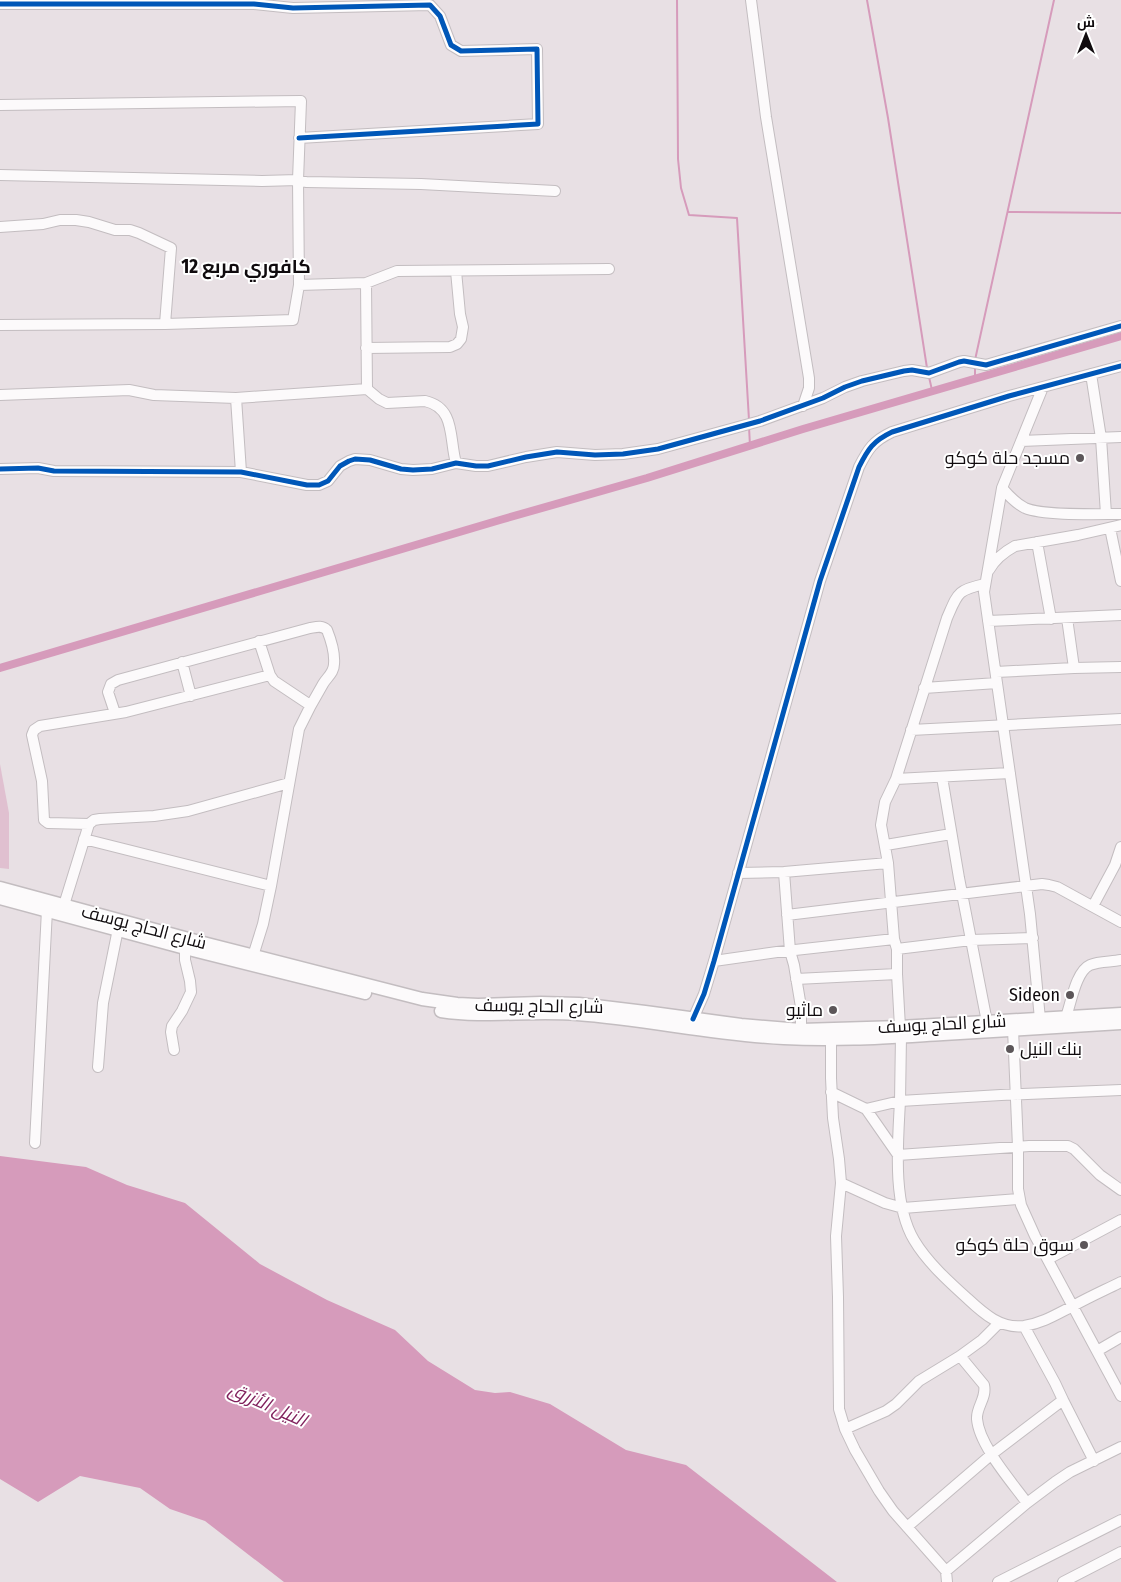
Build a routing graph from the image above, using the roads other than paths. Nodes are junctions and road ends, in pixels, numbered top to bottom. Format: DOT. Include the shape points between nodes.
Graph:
graph roads {
  1 [pos="751,0"];
  2 [pos="115,2"];
  3 [pos="363,3"];
  4 [pos="430,3"];
  5 [pos="0,4"];
  6 [pos="0,104"];
  7 [pos="299,138"];
  8 [pos="0,175"];
  9 [pos="298,180"];
  10 [pos="555,191"];
  11 [pos="0,228"];
  12 [pos="609,269"];
  13 [pos="456,271"];
  14 [pos="366,283"];
  15 [pos="299,285"];
  16 [pos="165,324"];
  17 [pos="0,325"];
  18 [pos="1121,326"];
  19 [pos="366,348"];
  20 [pos="1121,366"];
  21 [pos="1091,374"];
  22 [pos="1043,386"];
  23 [pos="367,389"];
  24 [pos="0,395"];
  25 [pos="236,398"];
  26 [pos="803,406"];
  27 [pos="1121,437"];
  28 [pos="1101,438"];
  29 [pos="1020,442"];
  30 [pos="456,463"];
  31 [pos="0,469"];
  32 [pos="241,472"];
  33 [pos="1002,488"];
  34 [pos="1106,514"];
  35 [pos="1121,514"];
  36 [pos="1121,525"];
  37 [pos="1110,528"];
  38 [pos="1037,542"];
  39 [pos="1121,581"];
  40 [pos="985,582"];
  41 [pos="1121,615"];
  42 [pos="1066,618"];
  43 [pos="1051,619"];
  44 [pos="988,621"];
  45 [pos="259,642"];
  46 [pos="182,662"];
  47 [pos="1074,668"];
  48 [pos="1121,668"];
  49 [pos="996,672"];
  50 [pos="270,676"];
  51 [pos="998,683"];
  52 [pos="924,688"];
  53 [pos="191,696"];
  54 [pos="310,705"];
  55 [pos="115,713"];
  56 [pos="1121,719"];
  57 [pos="1003,726"];
  58 [pos="911,730"];
  59 [pos="1010,773"];
  60 [pos="942,777"];
  61 [pos="896,779"];
  62 [pos="290,783"];
  63 [pos="89,824"];
  64 [pos="951,834"];
  65 [pos="84,839"];
  66 [pos="886,845"];
  67 [pos="1121,847"];
  68 [pos="888,863"];
  69 [pos="784,872"];
  70 [pos="738,873"];
  71 [pos="271,886"];
  72 [pos="1026,887"];
  73 [pos="0,888"];
  74 [pos="962,894"];
  75 [pos="0,898"];
  76 [pos="892,902"];
  77 [pos="64,905"];
  78 [pos="1093,906"];
  79 [pos="48,910"];
  80 [pos="787,915"];
  81 [pos="1121,922"];
  82 [pos="118,930"];
  83 [pos="1033,938"];
  84 [pos="971,940"];
  85 [pos="896,944"];
  86 [pos="185,948"];
  87 [pos="790,951"];
  88 [pos="253,956"];
  89 [pos="1121,960"];
  90 [pos="714,961"];
  91 [pos="897,974"];
  92 [pos="796,979"];
  93 [pos="1121,1014"];
  94 [pos="1066,1017"];
  95 [pos="1040,1018"];
  96 [pos="693,1019"];
  97 [pos="987,1022"];
  98 [pos="1121,1023"];
  99 [pos="801,1030"];
  100 [pos="1013,1030"];
  101 [pos="900,1032"];
  102 [pos="832,1039"];
  103 [pos="174,1050"];
  104 [pos="98,1067"];
  105 [pos="1121,1090"];
  106 [pos="831,1092"];
  107 [pos="1016,1095"];
  108 [pos="900,1101"];
  109 [pos="866,1109"];
  110 [pos="35,1143"];
  111 [pos="1018,1147"];
  112 [pos="898,1155"];
  113 [pos="840,1184"];
  114 [pos="1121,1190"];
  115 [pos="1019,1199"];
  116 [pos="903,1208"];
  117 [pos="1121,1220"];
  118 [pos="1048,1258"];
  119 [pos="1121,1282"];
  120 [pos="1072,1306"];
  121 [pos="999,1323"];
  122 [pos="1024,1326"];
  123 [pos="1121,1337"];
  124 [pos="1097,1351"];
  125 [pos="960,1356"];
  126 [pos="1121,1396"];
  127 [pos="1063,1400"];
  128 [pos="846,1429"];
  129 [pos="1121,1447"];
  130 [pos="992,1454"];
  131 [pos="1094,1460"];
  132 [pos="1027,1503"];
  133 [pos="1121,1520"];
  134 [pos="907,1527"];
  135 [pos="1121,1552"];
  136 [pos="946,1571"];
  137 [pos="1069,1580"];
  138 [pos="947,1582"];
  139 [pos="998,1582"];
  1 -- 26 [label="street" via="766,117 809,378"];
  2 -- 3 [label="street" via="254,4 294,8"];
  2 -- 5 [label="street"];
  3 -- 4 [label="street"];
  4 -- 7 [label="street" via="440,16 450,45 461,51 537,49 538,124"];
  6 -- 7 [label="street" via="300,101"];
  7 -- 9 [label="street"];
  8 -- 9 [label="street"];
  9 -- 10 [label="street"];
  9 -- 15 [label="street"];
  11 -- 16 [label="street" via="76,220 115,230 139,232 171,248"];
  12 -- 13 [label="street"];
  13 -- 14 [label="street" via="396,271"];
  13 -- 19 [label="street" via="463,327 462,339 457,344 431,348"];
  14 -- 15 [label="street"];
  14 -- 19 [label="street"];
  15 -- 16 [label="street" via="293,320"];
  16 -- 17 [label="street"];
  18 -- 26 [label="street" via="986,365 964,361 929,373 912,370 862,381"];
  19 -- 23 [label="street"];
  20 -- 21 [label="street"];
  21 -- 22 [label="street"];
  21 -- 28 [label="street"];
  22 -- 29 [label="street"];
  22 -- 70 [label="street" via="892,432 880,437 867,451 820,581"];
  23 -- 25 [label="street"];
  23 -- 30 [label="street" via="383,402 425,401 442,409 448,419"];
  24 -- 25 [label="street" via="129,390 154,395"];
  25 -- 32 [label="street"];
  26 -- 30 [label="street" via="658,449 595,455 557,452 488,466"];
  27 -- 28 [label="street"];
  28 -- 29 [label="street"];
  28 -- 34 [label="street"];
  29 -- 33 [label="street"];
  30 -- 32 [label="street" via="401,470 370,460 355,459 340,466 319,485"];
  31 -- 32 [label="street"];
  33 -- 34 [label="street" via="1026,508 1040,512"];
  33 -- 40 [label="street"];
  34 -- 35 [label="street"];
  36 -- 37 [label="street"];
  37 -- 38 [label="street"];
  37 -- 39 [label="street"];
  38 -- 40 [label="street" via="1006,551 990,568"];
  38 -- 43 [label="street"];
  40 -- 44 [label="street"];
  40 -- 52 [label="street" via="967,588 956,598"];
  41 -- 42 [label="street"];
  42 -- 43 [label="street"];
  42 -- 47 [label="street"];
  43 -- 44 [label="street"];
  44 -- 49 [label="street"];
  45 -- 46 [label="street"];
  45 -- 50 [label="street"];
  45 -- 54 [label="street" via="310,628 327,630 334,666"];
  46 -- 53 [label="street"];
  46 -- 55 [label="street" via="111,684 108,692"];
  47 -- 48 [label="street"];
  47 -- 49 [label="street"];
  49 -- 51 [label="street"];
  50 -- 53 [label="street"];
  50 -- 54 [label="street"];
  51 -- 52 [label="street"];
  51 -- 57 [label="street"];
  52 -- 58 [label="street"];
  53 -- 55 [label="street"];
  54 -- 62 [label="street" via="299,729"];
  55 -- 63 [label="street" via="40,726 32,735 42,781 44,820"];
  56 -- 57 [label="street"];
  57 -- 58 [label="street"];
  57 -- 59 [label="street"];
  58 -- 61 [label="street"];
  59 -- 60 [label="street"];
  59 -- 72 [label="street"];
  60 -- 61 [label="street"];
  60 -- 64 [label="street"];
  61 -- 66 [label="street" via="885,802 881,825"];
  62 -- 63 [label="street" via="188,811 100,819"];
  62 -- 71 [label="street"];
  63 -- 65 [label="street"];
  64 -- 66 [label="street"];
  64 -- 74 [label="street"];
  65 -- 71 [label="street"];
  65 -- 77 [label="street"];
  66 -- 68 [label="street"];
  67 -- 78 [label="street" via="1115,866"];
  68 -- 69 [label="street"];
  68 -- 76 [label="street"];
  69 -- 70 [label="street"];
  69 -- 80 [label="street"];
  70 -- 90 [label="street"];
  71 -- 88 [label="street"];
  72 -- 74 [label="street"];
  72 -- 78 [label="street" via="1034,884 1057,887"];
  72 -- 83 [label="street"];
  73 -- 77 [label="main road, شارع الحاج يوسف"];
  74 -- 76 [label="street"];
  74 -- 84 [label="street"];
  75 -- 79 [label="main road, شارع الحاج يوسف"];
  76 -- 80 [label="street"];
  76 -- 85 [label="street"];
  77 -- 88 [label="main road, شارع الحاج يوسف"];
  78 -- 81 [label="street"];
  79 -- 82 [label="main road, شارع الحاج يوسف"];
  79 -- 110 [label="street"];
  80 -- 87 [label="street"];
  82 -- 86 [label="main road, شارع الحاج يوسف"];
  82 -- 104 [label="street" via="103,1003"];
  83 -- 84 [label="street"];
  83 -- 95 [label="street"];
  84 -- 85 [label="street"];
  84 -- 97 [label="street"];
  85 -- 87 [label="street"];
  85 -- 91 [label="street"];
  86 -- 102 [label="main road, شارع الحاج يوسف" via="454,1013 559,1012 769,1038"];
  86 -- 103 [label="street" via="191,992 172,1026"];
  87 -- 90 [label="street"];
  87 -- 92 [label="street"];
  88 -- 96 [label="main road, شارع الحاج يوسف" via="440,1002 478,1006 579,1004"];
  89 -- 94 [label="street" via="1094,964 1083,970"];
  90 -- 96 [label="street"];
  91 -- 92 [label="street"];
  91 -- 101 [label="street"];
  92 -- 99 [label="street"];
  93 -- 94 [label="main road, شارع الحاج يوسف"];
  94 -- 95 [label="main road, شارع الحاج يوسف"];
  95 -- 97 [label="main road, شارع الحاج يوسف"];
  96 -- 99 [label="main road, شارع الحاج يوسف"];
  97 -- 101 [label="main road, شارع الحاج يوسف"];
  98 -- 100 [label="main road, شارع الحاج يوسف"];
  99 -- 101 [label="main road, شارع الحاج يوسف"];
  100 -- 101 [label="main road, شارع الحاج يوسف"];
  100 -- 107 [label="street"];
  101 -- 102 [label="main road, شارع الحاج يوسف"];
  101 -- 108 [label="street"];
  102 -- 106 [label="street"];
  105 -- 107 [label="street"];
  106 -- 109 [label="street"];
  106 -- 113 [label="street"];
  107 -- 108 [label="street"];
  107 -- 111 [label="street"];
  108 -- 109 [label="street"];
  108 -- 112 [label="street"];
  109 -- 112 [label="street"];
  111 -- 112 [label="street"];
  111 -- 114 [label="street" via="1060,1145 1074,1148 1100,1175"];
  111 -- 115 [label="street"];
  112 -- 116 [label="street"];
  113 -- 116 [label="street"];
  113 -- 128 [label="street" via="836,1236 838,1400"];
  115 -- 116 [label="street"];
  115 -- 118 [label="street"];
  116 -- 121 [label="street" via="909,1230 921,1251 979,1309"];
  117 -- 118 [label="street"];
  118 -- 120 [label="street"];
  119 -- 120 [label="street"];
  120 -- 122 [label="street" via="1044,1321"];
  120 -- 124 [label="street"];
  121 -- 122 [label="street"];
  121 -- 125 [label="street"];
  122 -- 127 [label="street"];
  123 -- 124 [label="street"];
  124 -- 126 [label="street"];
  125 -- 128 [label="street" via="919,1381 886,1411"];
  125 -- 130 [label="street" via="984,1385 985,1394 977,1416 978,1427"];
  127 -- 130 [label="street"];
  127 -- 131 [label="street"];
  128 -- 134 [label="street" via="867,1472"];
  129 -- 131 [label="street"];
  130 -- 132 [label="street"];
  130 -- 134 [label="street"];
  131 -- 132 [label="street" via="1055,1482"];
  132 -- 136 [label="street"];
  133 -- 139 [label="street"];
  134 -- 136 [label="street"];
  135 -- 137 [label="street"];
  136 -- 138 [label="street"];
}
